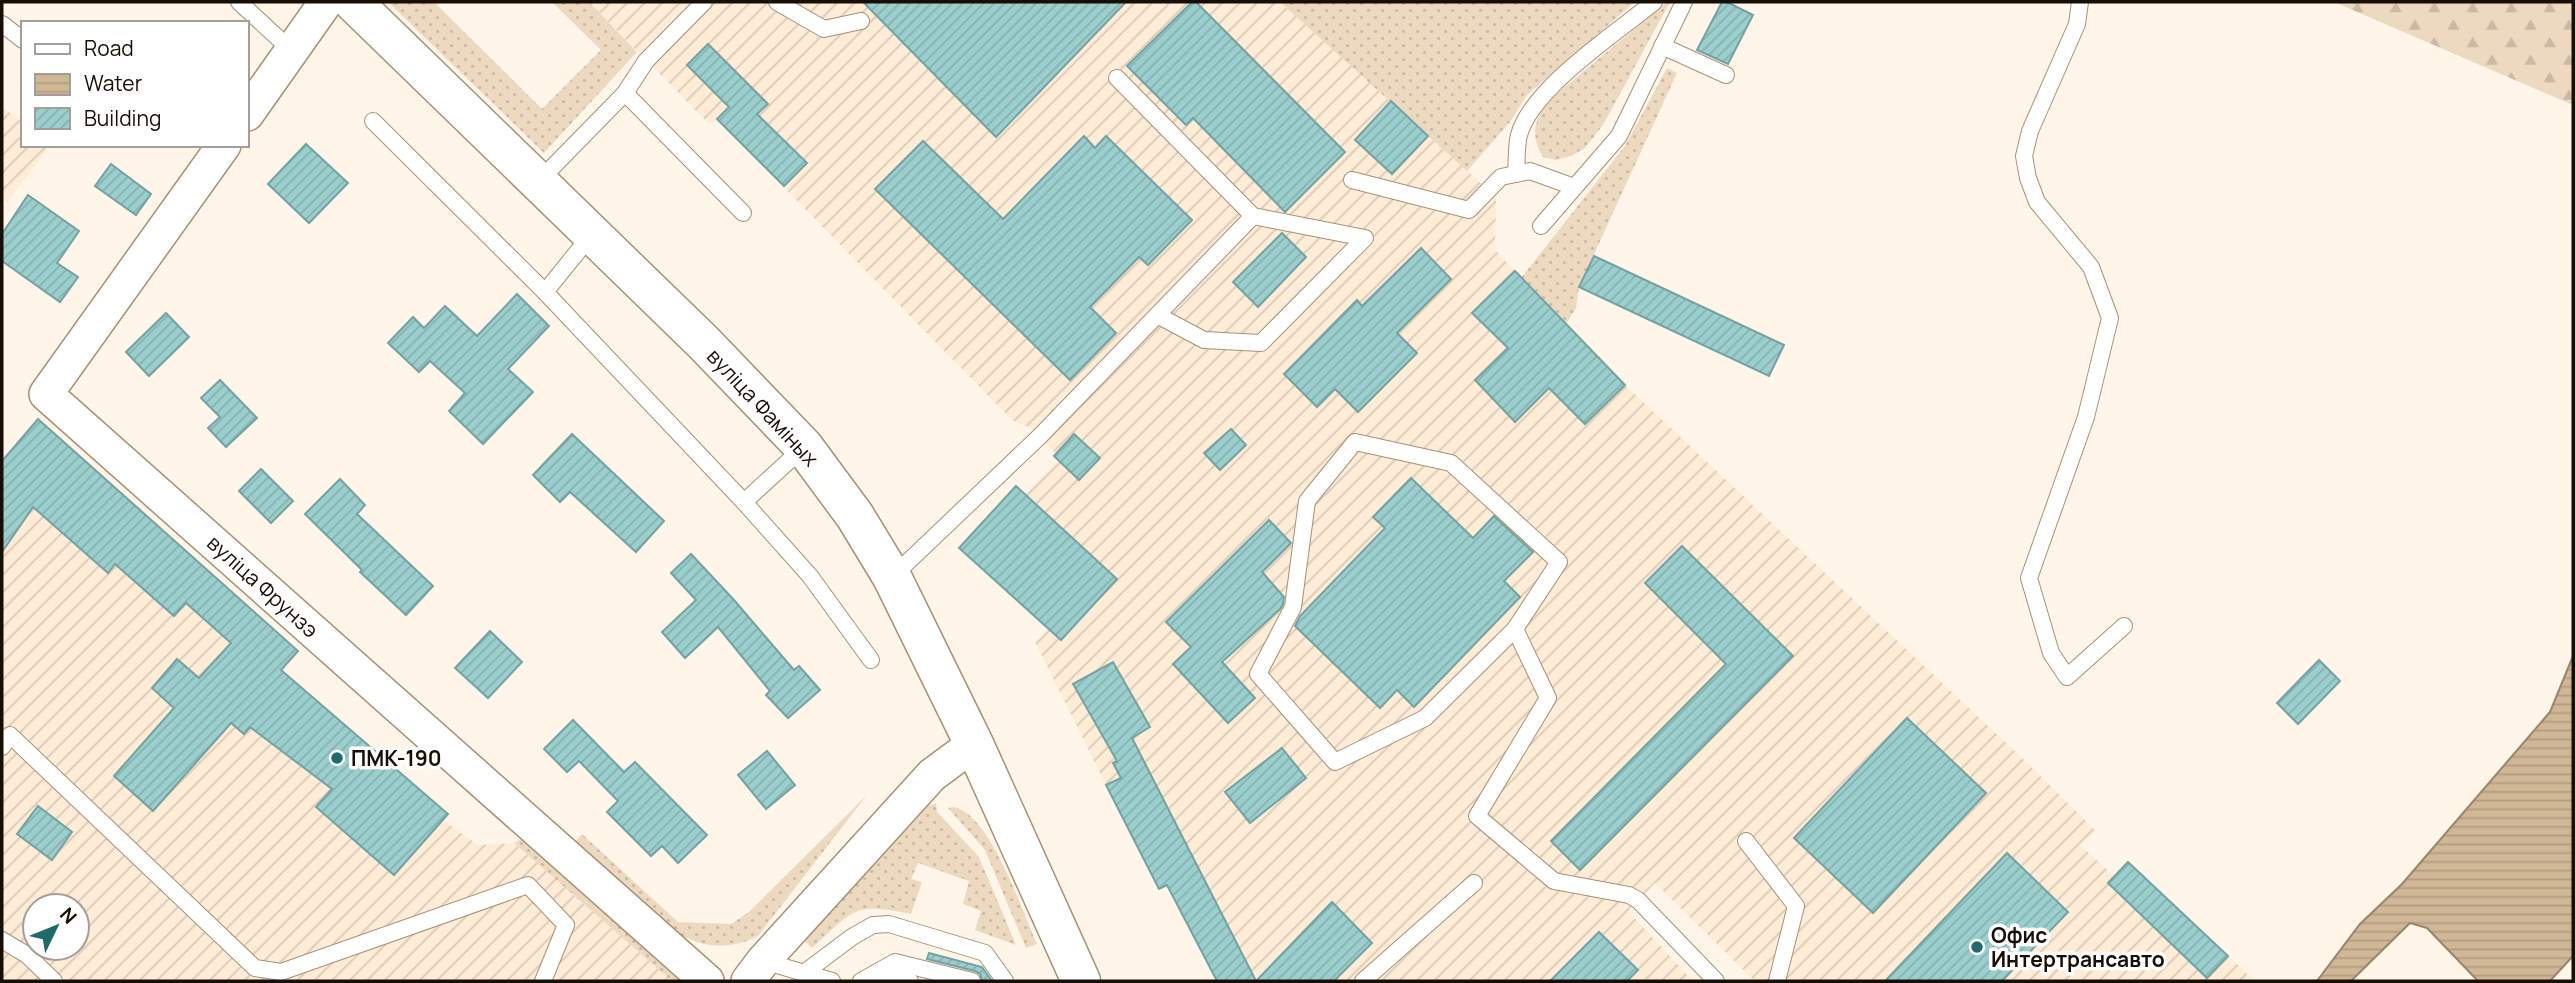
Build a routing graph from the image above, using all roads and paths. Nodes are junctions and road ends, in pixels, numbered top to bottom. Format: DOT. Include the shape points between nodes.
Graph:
graph roads {
  1 [pos="239,2"];
  2 [pos="326,2"];
  3 [pos="353,2"];
  4 [pos="704,2"];
  5 [pos="777,2"];
  6 [pos="1654,2"];
  7 [pos="1685,2"];
  8 [pos="2080,2"];
  9 [pos="861,21"];
  10 [pos="2,24"];
  11 [pos="21,38"];
  12 [pos="1662,46"];
  13 [pos="292,51"];
  14 [pos="1726,75"];
  15 [pos="1117,78"];
  16 [pos="625,93"];
  17 [pos="248,113"];
  18 [pos="373,121"];
  19 [pos="223,147"];
  20 [pos="1516,174"];
  21 [pos="1352,180"];
  22 [pos="538,182"];
  23 [pos="1574,187"];
  24 [pos="743,213"];
  25 [pos="1253,216"];
  26 [pos="1541,226"];
  27 [pos="592,233"];
  28 [pos="545,292"];
  29 [pos="1157,315"];
  30 [pos="804,447"];
  31 [pos="744,502"];
  32 [pos="892,577"];
  33 [pos="2124,626"];
  34 [pos="1515,629"];
  35 [pos="872,660"];
  36 [pos="974,744"];
  37 [pos="2,747"];
  38 [pos="1746,841"];
  39 [pos="1474,883"];
  40 [pos="2,940"];
  41 [pos="755,971"];
  42 [pos="804,973"];
  43 [pos="282,977"];
  44 [pos="54,981"];
  45 [pos="543,981"];
  46 [pos="707,981"];
  47 [pos="832,981"];
  48 [pos="861,981"];
  49 [pos="881,981"];
  50 [pos="910,981"];
  51 [pos="972,981"];
  52 [pos="1005,981"];
  53 [pos="1081,981"];
  54 [pos="1363,981"];
  55 [pos="1716,981"];
  56 [pos="1777,981"];
  1 -- 13 [label="lane"];
  2 -- 13 [label="street"];
  3 -- 22 [label="main road, вуліца Фаміных"];
  4 -- 16 [label="lane" via="646,61"];
  5 -- 9 [label="lane" via="824,29"];
  6 -- 20 [label="lane" via="1554,83 1531,108 1519,136"];
  7 -- 12 [label="lane"];
  8 -- 33 [label="lane" via="2073,34 2030,131 2024,156 2037,202 2091,267 2110,318 2086,417 2029,578 2051,653 2067,677"];
  10 -- 11 [label="lane"];
  12 -- 14 [label="lane"];
  12 -- 23 [label="lane" via="1619,136"];
  13 -- 17 [label="street"];
  15 -- 25 [label="lane"];
  16 -- 22 [label="lane"];
  16 -- 24 [label="lane"];
  18 -- 28 [label="lane"];
  19 -- 46 [label="street, вуліца Фрунзэ" via="46,394"];
  20 -- 21 [label="lane" via="1501,177 1469,210"];
  20 -- 23 [label="lane" via="1531,171"];
  22 -- 27 [label="main road, вуліца Фаміных"];
  23 -- 26 [label="lane"];
  25 -- 29 [label="lane"];
  25 -- 29 [label="lane" via="1365,238 1261,343 1204,340"];
  27 -- 28 [label="lane"];
  27 -- 30 [label="main road, вуліца Фаміных"];
  28 -- 31 [label="lane"];
  29 -- 32 [label="lane" via="1039,437"];
  30 -- 31 [label="lane"];
  30 -- 32 [label="main road, вуліца Фаміных" via="855,516"];
  31 -- 35 [label="lane" via="810,576"];
  32 -- 36 [label="main road, вуліца Фаміных"];
  34 -- 34 [label="lane" via="1559,562 1451,463 1355,442 1307,501 1293,607 1258,674 1335,762 1425,718"];
  34 -- 55 [label="lane" via="1548,698 1477,816 1555,881 1638,900"];
  36 -- 41 [label="street" via="932,775"];
  36 -- 53 [label="main road, вуліца Фаміных"];
  37 -- 43 [label="lane" via="10,736 255,968"];
  38 -- 56 [label="lane" via="1796,906"];
  39 -- 54 [label="lane"];
  40 -- 44 [label="lane" via="27,955"];
  41 -- 42 [label="lane"];
  42 -- 47 [label="lane"];
  42 -- 52 [label="lane" via="852,937 873,925 889,924 985,953"];
  43 -- 45 [label="lane" via="528,885 566,925"];
  48 -- 51 [label="lane" via="895,962"];
  49 -- 50 [label="lane"];
}
